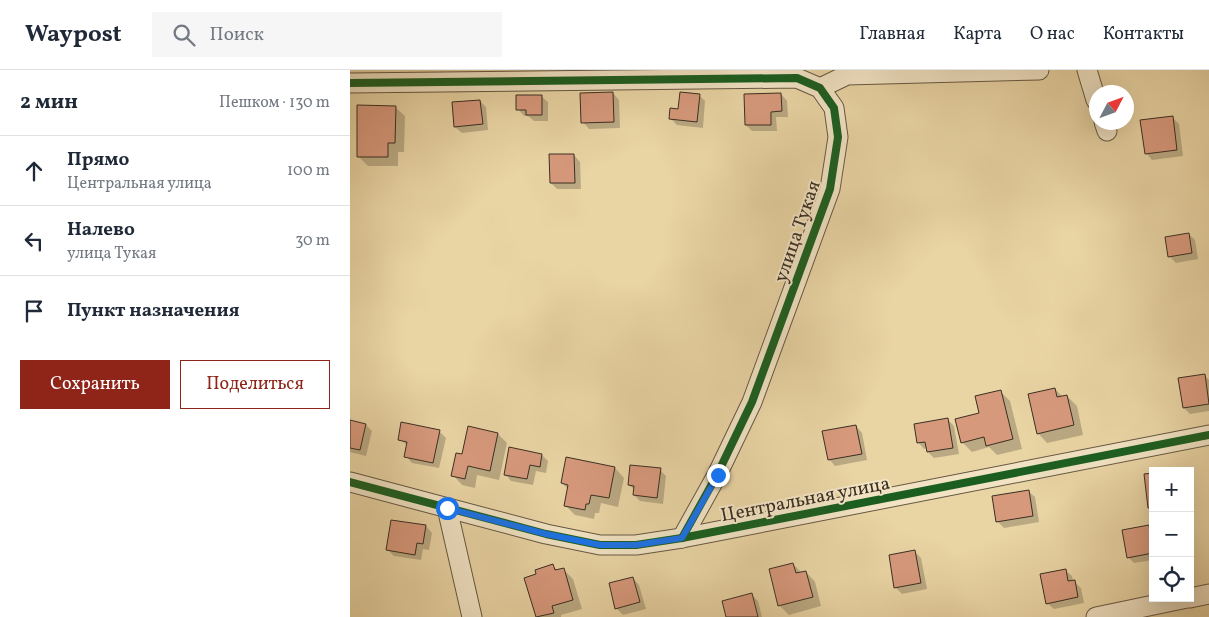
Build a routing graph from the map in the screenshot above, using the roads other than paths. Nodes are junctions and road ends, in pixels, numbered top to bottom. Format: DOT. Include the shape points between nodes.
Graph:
graph roads {
  1 [pos="1039,70"];
  2 [pos="1087,70"];
  3 [pos="350,83"];
  4 [pos="1092,85"];
  5 [pos="820,88"];
  6 [pos="1209,435"];
  7 [pos="350,482"];
  8 [pos="447,508"];
  9 [pos="682,538"];
  10 [pos="1209,594"];
  11 [pos="1194,597"];
  12 [pos="1169,602"];
  13 [pos="472,617"];
  14 [pos="1096,617"];
  1 -- 5 [label="street" via="847,75"];
  2 -- 4 [label="street"];
  3 -- 5 [label="street" via="797,78"];
  5 -- 9 [label="street, улица Тукая" via="834,108 838,137 830,189 752,402 718,475"];
  6 -- 9 [label="street, Центральная улица"];
  7 -- 8 [label="street, Центральная улица"];
  8 -- 9 [label="street, Центральная улица" via="600,545 636,545"];
  8 -- 13 [label="street"];
  10 -- 11 [label="street"];
  12 -- 14 [label="street"];
}
